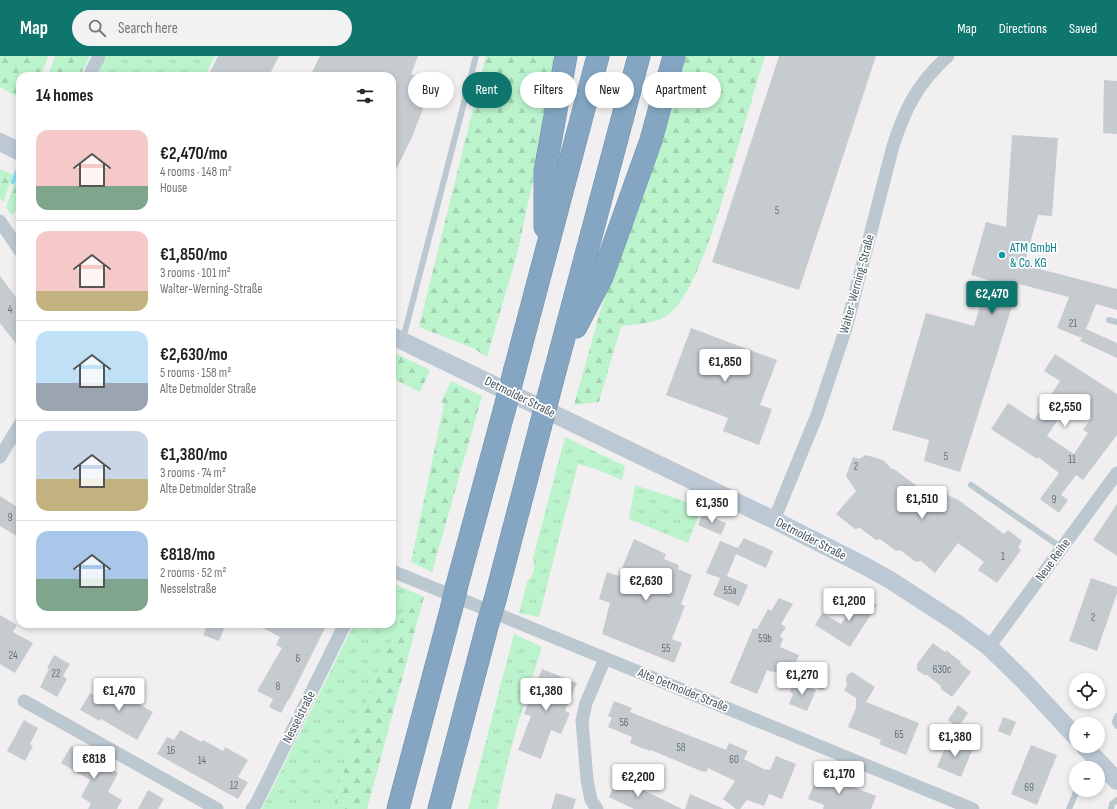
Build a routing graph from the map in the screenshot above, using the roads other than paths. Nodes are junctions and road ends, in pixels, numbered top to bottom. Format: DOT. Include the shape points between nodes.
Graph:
graph roads {
  1 [pos="99,56"];
  2 [pos="476,56"];
  3 [pos="566,56"];
  4 [pos="598,56"];
  5 [pos="639,56"];
  6 [pos="674,56"];
  7 [pos="948,56"];
  8 [pos="91,72"];
  9 [pos="0,142"];
  10 [pos="16,150"];
  11 [pos="0,221"];
  12 [pos="4,237"];
  13 [pos="16,248"];
  14 [pos="545,260"];
  15 [pos="1108,320"];
  16 [pos="1117,322"];
  17 [pos="397,338"];
  18 [pos="557,364"];
  19 [pos="16,431"];
  20 [pos="0,457"];
  21 [pos="1117,473"];
  22 [pos="971,486"];
  23 [pos="774,520"];
  24 [pos="1062,548"];
  25 [pos="396,573"];
  26 [pos="343,628"];
  27 [pos="989,647"];
  28 [pos="605,659"];
  29 [pos="24,701"];
  30 [pos="1117,716"];
  31 [pos="1117,726"];
  32 [pos="1069,729"];
  33 [pos="1089,753"];
  34 [pos="1117,781"];
  35 [pos="1074,797"];
  36 [pos="1117,800"];
  37 [pos="217,809"];
  38 [pos="252,809"];
  39 [pos="398,809"];
  40 [pos="439,809"];
  41 [pos="597,809"];
  42 [pos="973,809"];
  43 [pos="1069,809"];
  44 [pos="1111,809"];
  1 -- 8 [label="street"];
  2 -- 17 [label="lane, Detmolder Straße"];
  3 -- 14 [label="highway" via="545,171"];
  4 -- 14 [label="highway"];
  5 -- 18 [label="highway"];
  6 -- 18 [label="highway" via="651,140 602,277"];
  7 -- 23 [label="street, Walter-Werning-Straße" via="920,87 904,114 893,146 846,328 817,415"];
  9 -- 10 [label="street"];
  11 -- 12 [label="street"];
  12 -- 13 [label="street"];
  14 -- 39 [label="highway, bridge"];
  15 -- 16 [label="lane"];
  17 -- 23 [label="street, Detmolder Straße"];
  18 -- 40 [label="highway, bridge"];
  19 -- 20 [label="street"];
  21 -- 24 [label="street, Neue Reihe"];
  22 -- 24 [label="lane"];
  23 -- 27 [label="street, Detmolder Straße" via="868,567 956,622"];
  24 -- 27 [label="street, Neue Reihe"];
  25 -- 28 [label="street, Alte Detmolder Straße"];
  26 -- 38 [label="street, Nesselstraße"];
  27 -- 32 [label="street, Detmolder Straße"];
  28 -- 41 [label="street" via="586,703 582,721 590,800"];
  28 -- 42 [label="street, Alte Detmolder Straße"];
  29 -- 37 [label="street"];
  30 -- 31 [label="lane"];
  33 -- 34 [label="street"];
  35 -- 43 [label="lane"];
  36 -- 44 [label="lane"];
}
